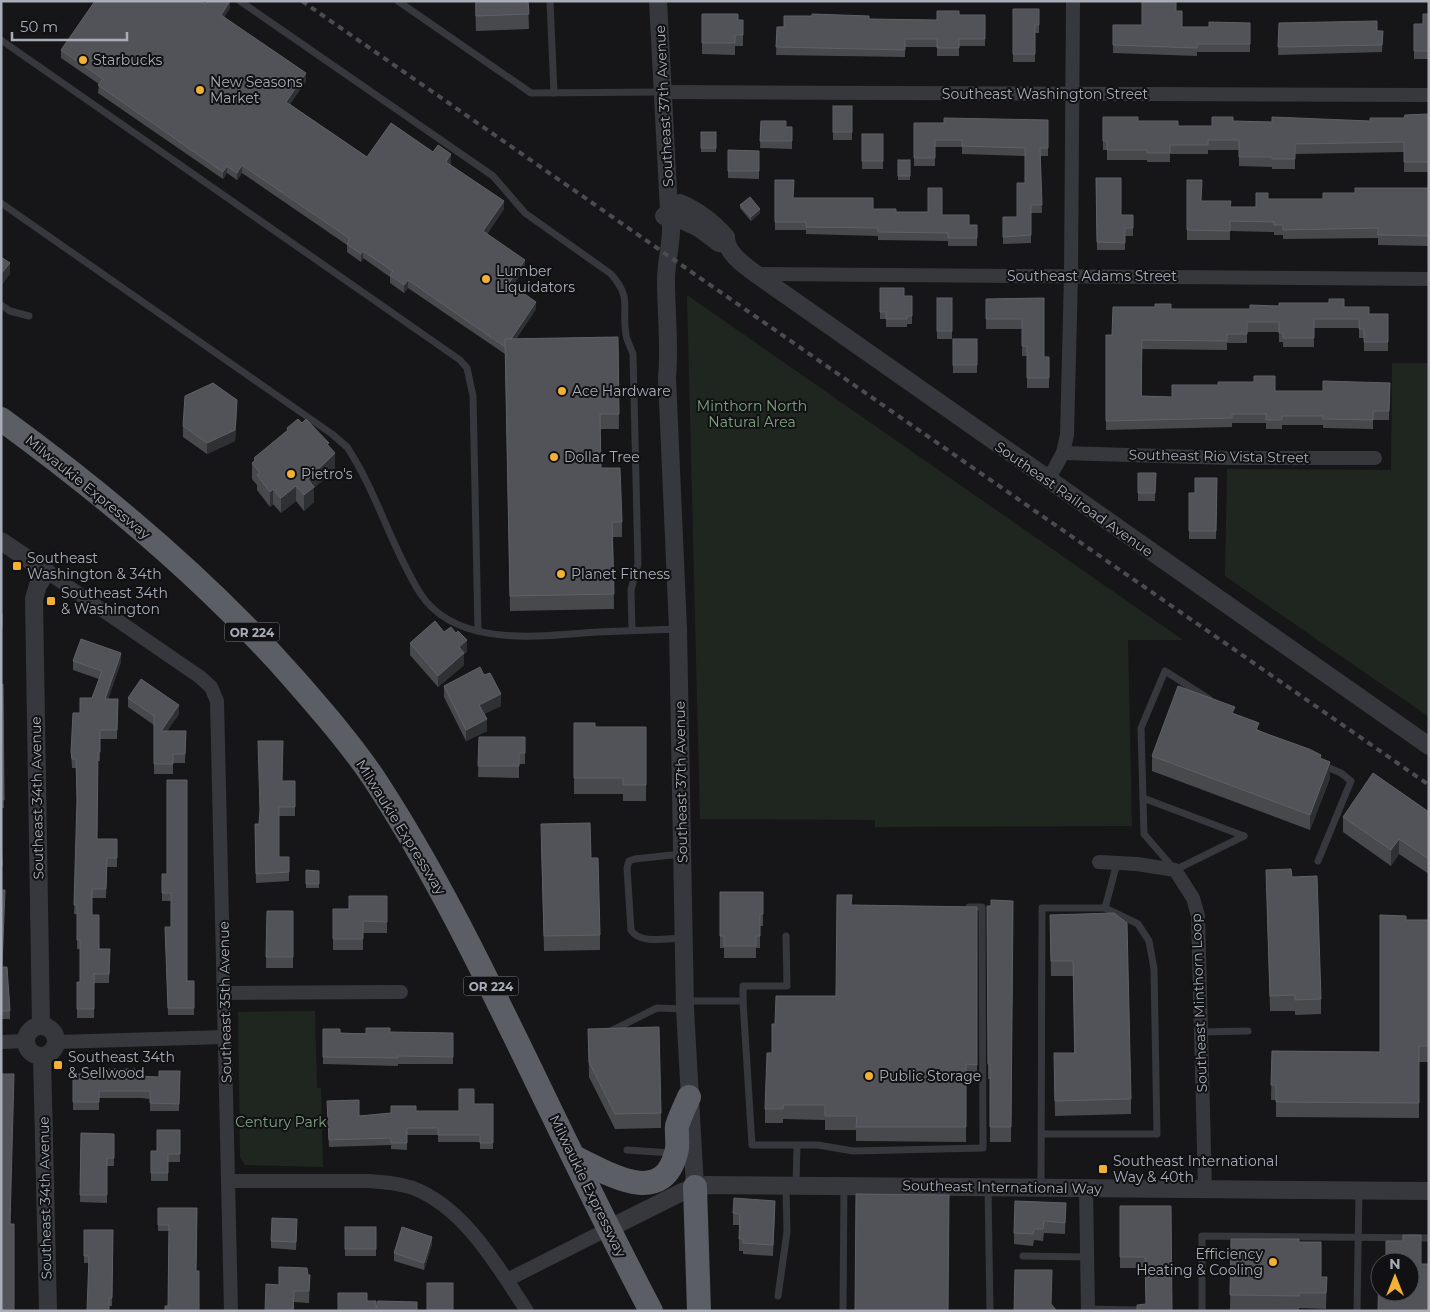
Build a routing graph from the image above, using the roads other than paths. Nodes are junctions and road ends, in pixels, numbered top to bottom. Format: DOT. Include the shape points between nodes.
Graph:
graph roads {
  1 [pos="240,1"];
  2 [pos="550,1"];
  3 [pos="658,1"];
  4 [pos="1073,1"];
  5 [pos="402,2"];
  6 [pos="1,40"];
  7 [pos="662,92"];
  8 [pos="554,93"];
  9 [pos="1072,94"];
  10 [pos="1429,95"];
  11 [pos="1,203"];
  12 [pos="669,211"];
  13 [pos="756,274"];
  14 [pos="1071,276"];
  15 [pos="1429,279"];
  16 [pos="1,305"];
  17 [pos="28,316"];
  18 [pos="1,419"];
  19 [pos="1063,453"];
  20 [pos="1375,458"];
  21 [pos="1048,480"];
  22 [pos="1,541"];
  23 [pos="47,572"];
  24 [pos="678,629"];
  25 [pos="632,630"];
  26 [pos="478,631"];
  27 [pos="1212,701"];
  28 [pos="1429,746"];
  29 [pos="1316,762"];
  30 [pos="1143,798"];
  31 [pos="682,854"];
  32 [pos="1318,861"];
  33 [pos="1099,862"];
  34 [pos="1117,863"];
  35 [pos="1175,870"];
  36 [pos="962,907"];
  37 [pos="1105,908"];
  38 [pos="786,936"];
  39 [pos="684,938"];
  40 [pos="401,992"];
  41 [pos="225,994"];
  42 [pos="743,1001"];
  43 [pos="685,1005"];
  44 [pos="41,1026"];
  45 [pos="1248,1031"];
  46 [pos="1201,1032"];
  47 [pos="609,1033"];
  48 [pos="225,1037"];
  49 [pos="26,1041"];
  50 [pos="1,1042"];
  51 [pos="56,1042"];
  52 [pos="42,1056"];
  53 [pos="689,1097"];
  54 [pos="1041,1134"];
  55 [pos="797,1145"];
  56 [pos="628,1150"];
  57 [pos="676,1153"];
  58 [pos="574,1157"];
  59 [pos="228,1181"];
  60 [pos="791,1185"];
  61 [pos="844,1186"];
  62 [pos="695,1187"];
  63 [pos="988,1187"];
  64 [pos="1041,1188"];
  65 [pos="1086,1188"];
  66 [pos="1206,1189"];
  67 [pos="1359,1190"];
  68 [pos="1429,1191"];
  69 [pos="608,1229"];
  70 [pos="1358,1237"];
  71 [pos="1429,1238"];
  72 [pos="1023,1256"];
  73 [pos="1087,1257"];
  74 [pos="507,1280"];
  75 [pos="778,1296"];
  76 [pos="1088,1310"];
  77 [pos="1136,1310"];
  78 [pos="48,1311"];
  79 [pos="231,1311"];
  80 [pos="527,1311"];
  81 [pos="651,1311"];
  82 [pos="699,1311"];
  83 [pos="843,1311"];
  84 [pos="990,1311"];
  85 [pos="1202,1311"];
  86 [pos="1357,1311"];
  1 -- 25 [label="lane" via="493,176 525,213 611,274 622,287 626,300 626,335 633,354 638,564 631,590"];
  2 -- 8 [label="lane"];
  3 -- 7 [label="street, Southeast 37th Avenue"];
  4 -- 9 [label="street"];
  5 -- 8 [label="lane" via="531,93"];
  6 -- 26 [label="lane" via="460,360 467,368 473,396"];
  7 -- 8 [label="lane"];
  7 -- 9 [label="street, Southeast Washington Street"];
  7 -- 12 [label="street, Southeast 37th Avenue"];
  9 -- 10 [label="street, Southeast Washington Street"];
  9 -- 14 [label="street"];
  11 -- 26 [label="lane" via="347,447 421,594 446,618"];
  12 -- 13 [label="street, Southeast Railroad Avenue" via="680,203 699,212 726,237 726,244 734,256"];
  12 -- 24 [label="street, Southeast 37th Avenue" via="663,218 658,282 660,349 668,378"];
  13 -- 14 [label="street, Southeast Adams Street"];
  13 -- 21 [label="street, Southeast Railroad Avenue"];
  14 -- 15 [label="street, Southeast Adams Street"];
  14 -- 19 [label="street" via="1067,435"];
  16 -- 17 [label="lane"];
  18 -- 58 [label="highway, Milwaukie Expressway / OR 224" via="111,504 188,569 257,636 326,716 372,776 438,884"];
  19 -- 20 [label="street, Southeast Rio Vista Street"];
  19 -- 21 [label="street"];
  21 -- 28 [label="street, Southeast Railroad Avenue"];
  22 -- 23 [label="street"];
  23 -- 41 [label="street, Southeast 35th Avenue" via="193,672 215,694 219,733"];
  23 -- 44 [label="street, Southeast 34th Avenue" via="34,599"];
  24 -- 25 [label="lane"];
  24 -- 31 [label="street, Southeast 37th Avenue"];
  25 -- 26 [label="lane" via="547,635"];
  27 -- 30 [label="lane" via="1165,671 1141,728"];
  29 -- 32 [label="lane" via="1351,781"];
  30 -- 35 [label="lane" via="1144,834"];
  30 -- 35 [label="lane" via="1244,836"];
  31 -- 39 [label="street, Southeast 37th Avenue"];
  31 -- 39 [label="lane" via="635,859 629,861 628,868 630,930 634,935 643,939"];
  33 -- 34 [label="street"];
  34 -- 35 [label="street"];
  34 -- 37 [label="lane"];
  35 -- 46 [label="street, Southeast Minthorn Loop" via="1193,898 1198,916"];
  36 -- 55 [label="lane" via="982,907 983,1148 853,1151"];
  37 -- 54 [label="lane" via="1042,908"];
  37 -- 54 [label="lane" via="1138,924 1149,941 1154,969 1157,1134"];
  38 -- 42 [label="lane" via="787,986 744,986"];
  39 -- 43 [label="street, Southeast 37th Avenue"];
  40 -- 41 [label="street"];
  41 -- 48 [label="street, Southeast 35th Avenue"];
  42 -- 43 [label="lane"];
  42 -- 55 [label="lane" via="752,1145"];
  43 -- 47 [label="lane" via="657,1008"];
  43 -- 53 [label="street, Southeast 37th Avenue"];
  44 -- 49 [label="street" via="32,1030"];
  44 -- 51 [label="street" via="51,1031"];
  45 -- 46 [label="lane"];
  46 -- 66 [label="street, Southeast Minthorn Loop"];
  48 -- 51 [label="street"];
  48 -- 59 [label="street, Southeast 35th Avenue"];
  49 -- 50 [label="street"];
  49 -- 52 [label="street" via="31,1052"];
  51 -- 52 [label="street" via="52,1051"];
  52 -- 78 [label="street, Southeast 34th Avenue"];
  53 -- 57 [label="highway" via="677,1126"];
  53 -- 62 [label="street, Southeast 37th Avenue"];
  54 -- 64 [label="lane"];
  55 -- 60 [label="lane"];
  56 -- 57 [label="lane"];
  57 -- 58 [label="highway" via="674,1163 663,1177 643,1184 622,1180"];
  58 -- 69 [label="highway, Milwaukie Expressway / OR 224"];
  59 -- 74 [label="street" via="367,1181 413,1188 434,1199 457,1218"];
  59 -- 79 [label="street, Southeast 35th Avenue"];
  60 -- 61 [label="street, Southeast International Way"];
  60 -- 62 [label="street, Southeast International Way"];
  60 -- 75 [label="lane"];
  61 -- 63 [label="street, Southeast International Way"];
  61 -- 83 [label="lane"];
  62 -- 69 [label="street"];
  62 -- 82 [label="highway"];
  63 -- 64 [label="street, Southeast International Way"];
  63 -- 84 [label="lane"];
  64 -- 65 [label="street, Southeast International Way"];
  65 -- 66 [label="street, Southeast International Way"];
  65 -- 73 [label="street"];
  66 -- 67 [label="street, Southeast International Way"];
  67 -- 68 [label="street, Southeast International Way"];
  67 -- 70 [label="lane"];
  69 -- 74 [label="street"];
  69 -- 81 [label="highway, Milwaukie Expressway / OR 224"];
  70 -- 71 [label="lane"];
  70 -- 85 [label="lane" via="1202,1236"];
  70 -- 86 [label="lane"];
  72 -- 73 [label="lane"];
  73 -- 76 [label="street"];
  74 -- 80 [label="street"];
  76 -- 77 [label="lane"];
}
